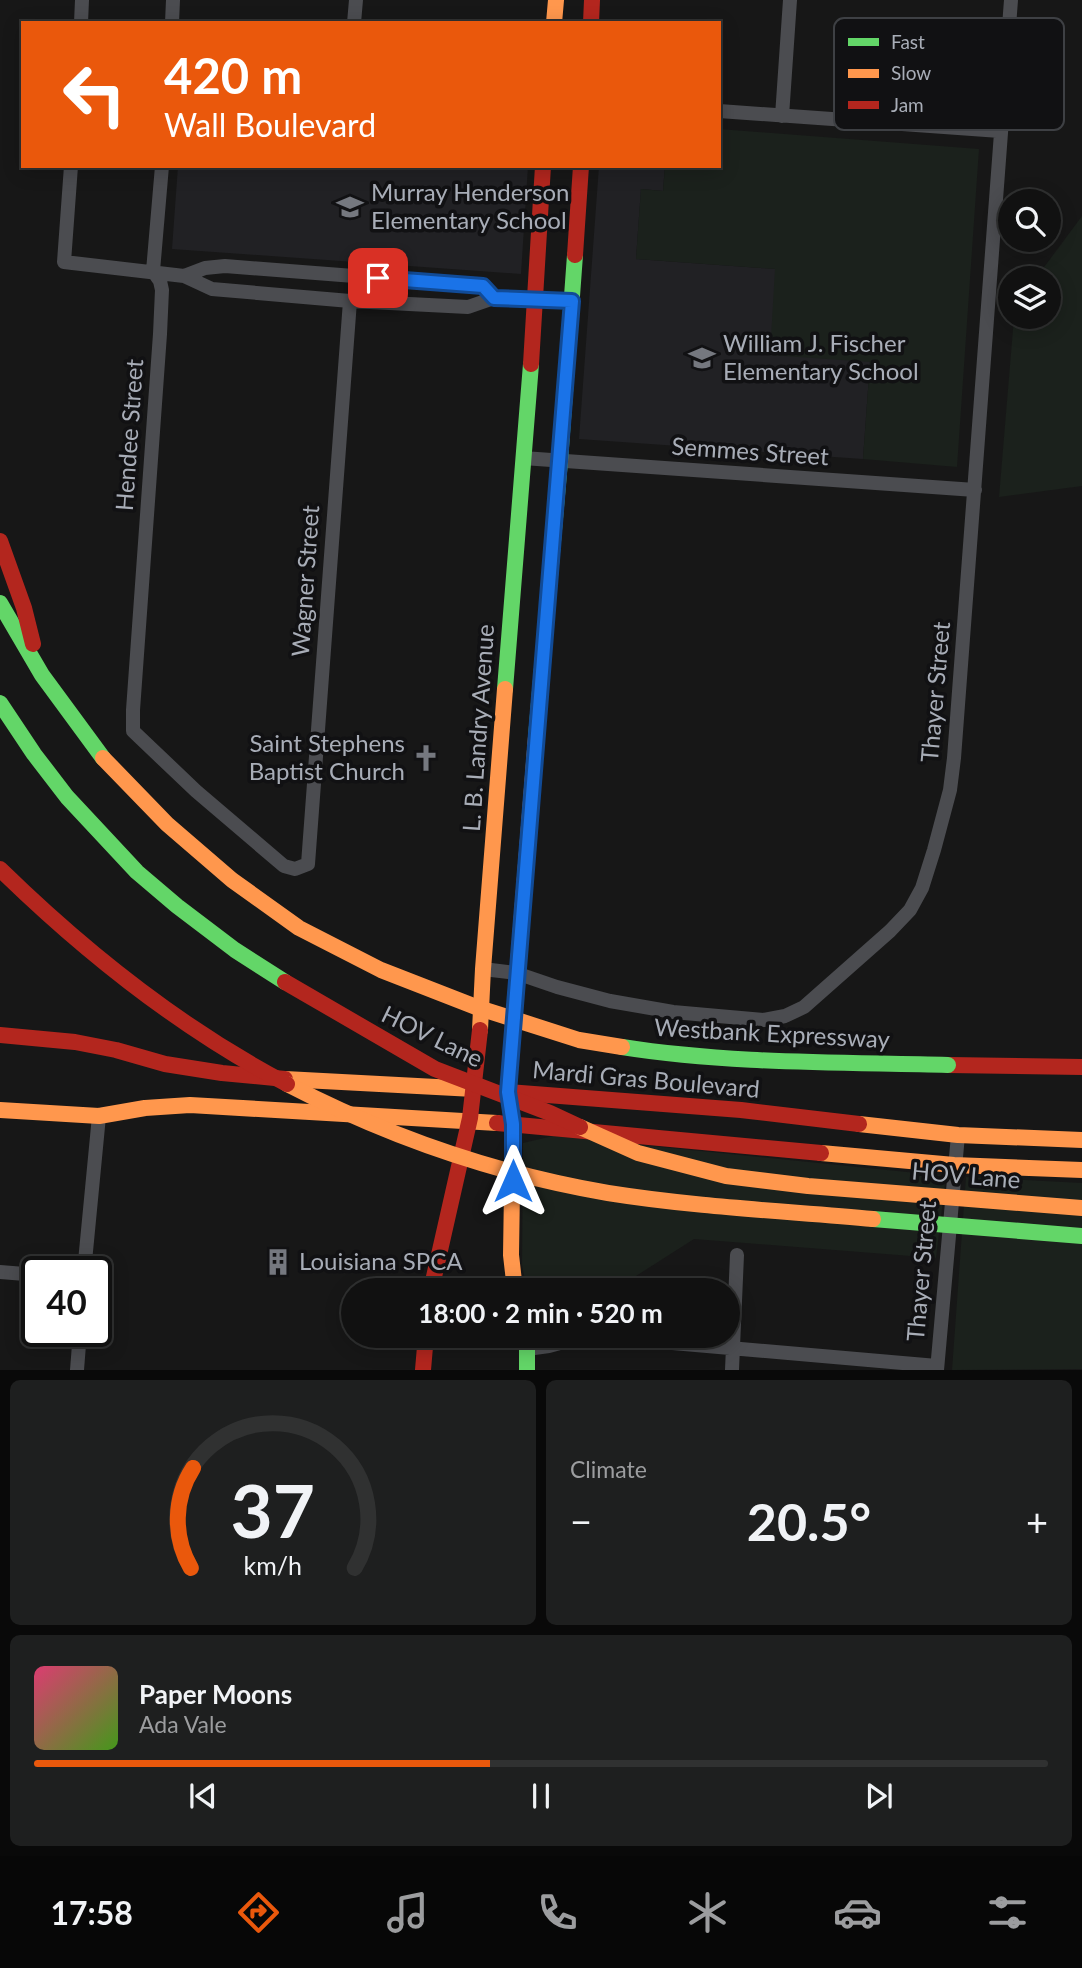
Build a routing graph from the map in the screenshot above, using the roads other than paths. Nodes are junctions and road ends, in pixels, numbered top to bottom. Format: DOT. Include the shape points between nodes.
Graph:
graph roads {
  1 [pos="82,0"];
  2 [pos="173,0"];
  3 [pos="356,0"];
  4 [pos="556,0"];
  5 [pos="592,0"];
  6 [pos="790,0"];
  7 [pos="1010,0"];
  8 [pos="1009,18"];
  9 [pos="80,21"];
  10 [pos="172,21"];
  11 [pos="354,21"];
  12 [pos="554,21"];
  13 [pos="591,21"];
  14 [pos="721,111"];
  15 [pos="782,116"];
  16 [pos="834,120"];
  17 [pos="985,130"];
  18 [pos="1000,131"];
  19 [pos="71,168"];
  20 [pos="162,168"];
  21 [pos="543,168"];
  22 [pos="581,168"];
  23 [pos="153,271"];
  24 [pos="184,276"];
  25 [pos="494,298"];
  26 [pos="535,300"];
  27 [pos="350,301"];
  28 [pos="572,301"];
  29 [pos="523,458"];
  30 [pos="560,461"];
  31 [pos="975,489"];
  32 [pos="0,541"];
  33 [pos="0,603"];
  34 [pos="42,675"];
  35 [pos="0,703"];
  36 [pos="308,864"];
  37 [pos="0,869"];
  38 [pos="484,969"];
  39 [pos="516,973"];
  40 [pos="0,1035"];
  41 [pos="1082,1067"];
  42 [pos="476,1089"];
  43 [pos="508,1092"];
  44 [pos="0,1110"];
  45 [pos="99,1116"];
  46 [pos="470,1121"];
  47 [pos="513,1124"];
  48 [pos="958,1135"];
  49 [pos="1082,1140"];
  50 [pos="954,1165"];
  51 [pos="1082,1170"];
  52 [pos="1082,1208"];
  53 [pos="1082,1236"];
  54 [pos="737,1255"];
  55 [pos="86,1256"];
  56 [pos="0,1272"];
  57 [pos="21,1274"];
  58 [pos="433,1278"];
  59 [pos="513,1278"];
  60 [pos="79,1347"];
  61 [pos="425,1348"];
  62 [pos="525,1348"];
  63 [pos="715,1348"];
  64 [pos="733,1350"];
  65 [pos="937,1368"];
  66 [pos="77,1370"];
  67 [pos="423,1370"];
  68 [pos="527,1370"];
  69 [pos="732,1370"];
  1 -- 9 [label="street"];
  2 -- 10 [label="street"];
  3 -- 11 [label="street"];
  4 -- 12 [label="main road"];
  5 -- 13 [label="main road"];
  6 -- 15 [label="street"];
  7 -- 8 [label="street, Thayer Street"];
  14 -- 15 [label="street"];
  15 -- 16 [label="street"];
  17 -- 18 [label="street"];
  18 -- 31 [label="street, Thayer Street"];
  19 -- 23 [label="street" via="64,262"];
  20 -- 23 [label="street, Hendee Street"];
  21 -- 26 [label="main road, L. B. Landry Avenue"];
  22 -- 28 [label="main road"];
  23 -- 24 [label="street"];
  23 -- 36 [label="street, Hendee Street" via="162,290 133,731 284,866 295,869"];
  24 -- 25 [label="street" via="225,266 483,286"];
  24 -- 27 [label="street" via="212,289"];
  25 -- 26 [label="street"];
  25 -- 27 [label="street" via="468,307"];
  26 -- 28 [label="street"];
  26 -- 29 [label="main road, L. B. Landry Avenue"];
  27 -- 36 [label="street, Wagner Street"];
  28 -- 30 [label="main road"];
  29 -- 30 [label="street, Semmes Street"];
  29 -- 38 [label="main road, L. B. Landry Avenue"];
  30 -- 31 [label="street, Semmes Street"];
  30 -- 39 [label="main road"];
  31 -- 39 [label="street, Thayer Street" via="950,790 922,888 910,910 804,1007 764,1020 610,1001"];
  32 -- 34 [label="main road"];
  33 -- 34 [label="main road, Westbank Expressway"];
  34 -- 41 [label="main road, Westbank Expressway, bridge" via="103,758 167,824 232,880 299,928 381,970 476,1007 579,1040 660,1053 739,1060"];
  35 -- 52 [label="main road, HOV Lane, bridge" via="67,797 137,872 177,906 300,992 435,1069 638,1153 726,1176"];
  37 -- 53 [label="main road, bridge" via="112,970 244,1060 304,1093 482,1163 583,1188 687,1203"];
  38 -- 39 [label="street, Thayer Street"];
  38 -- 42 [label="main road, L. B. Landry Avenue"];
  39 -- 43 [label="main road"];
  40 -- 42 [label="main road, Mardi Gras Boulevard" via="75,1042 222,1073"];
  42 -- 43 [label="main road, Mardi Gras Boulevard"];
  42 -- 46 [label="main road, L. B. Landry Avenue"];
  43 -- 47 [label="main road"];
  43 -- 48 [label="main road, Mardi Gras Boulevard" via="741,1110"];
  44 -- 45 [label="main road"];
  45 -- 46 [label="main road" via="190,1105"];
  45 -- 55 [label="street"];
  46 -- 47 [label="main road"];
  46 -- 58 [label="main road, L. B. Landry Avenue"];
  47 -- 50 [label="main road"];
  47 -- 59 [label="main road"];
  48 -- 49 [label="main road, Mardi Gras Boulevard"];
  48 -- 50 [label="street, Thayer Street"];
  50 -- 51 [label="main road"];
  50 -- 65 [label="street, Thayer Street"];
  54 -- 64 [label="street"];
  56 -- 57 [label="street"];
  60 -- 66 [label="street"];
  61 -- 67 [label="main road"];
  62 -- 68 [label="main road"];
  63 -- 64 [label="street"];
  64 -- 65 [label="street"];
  64 -- 69 [label="street"];
}
